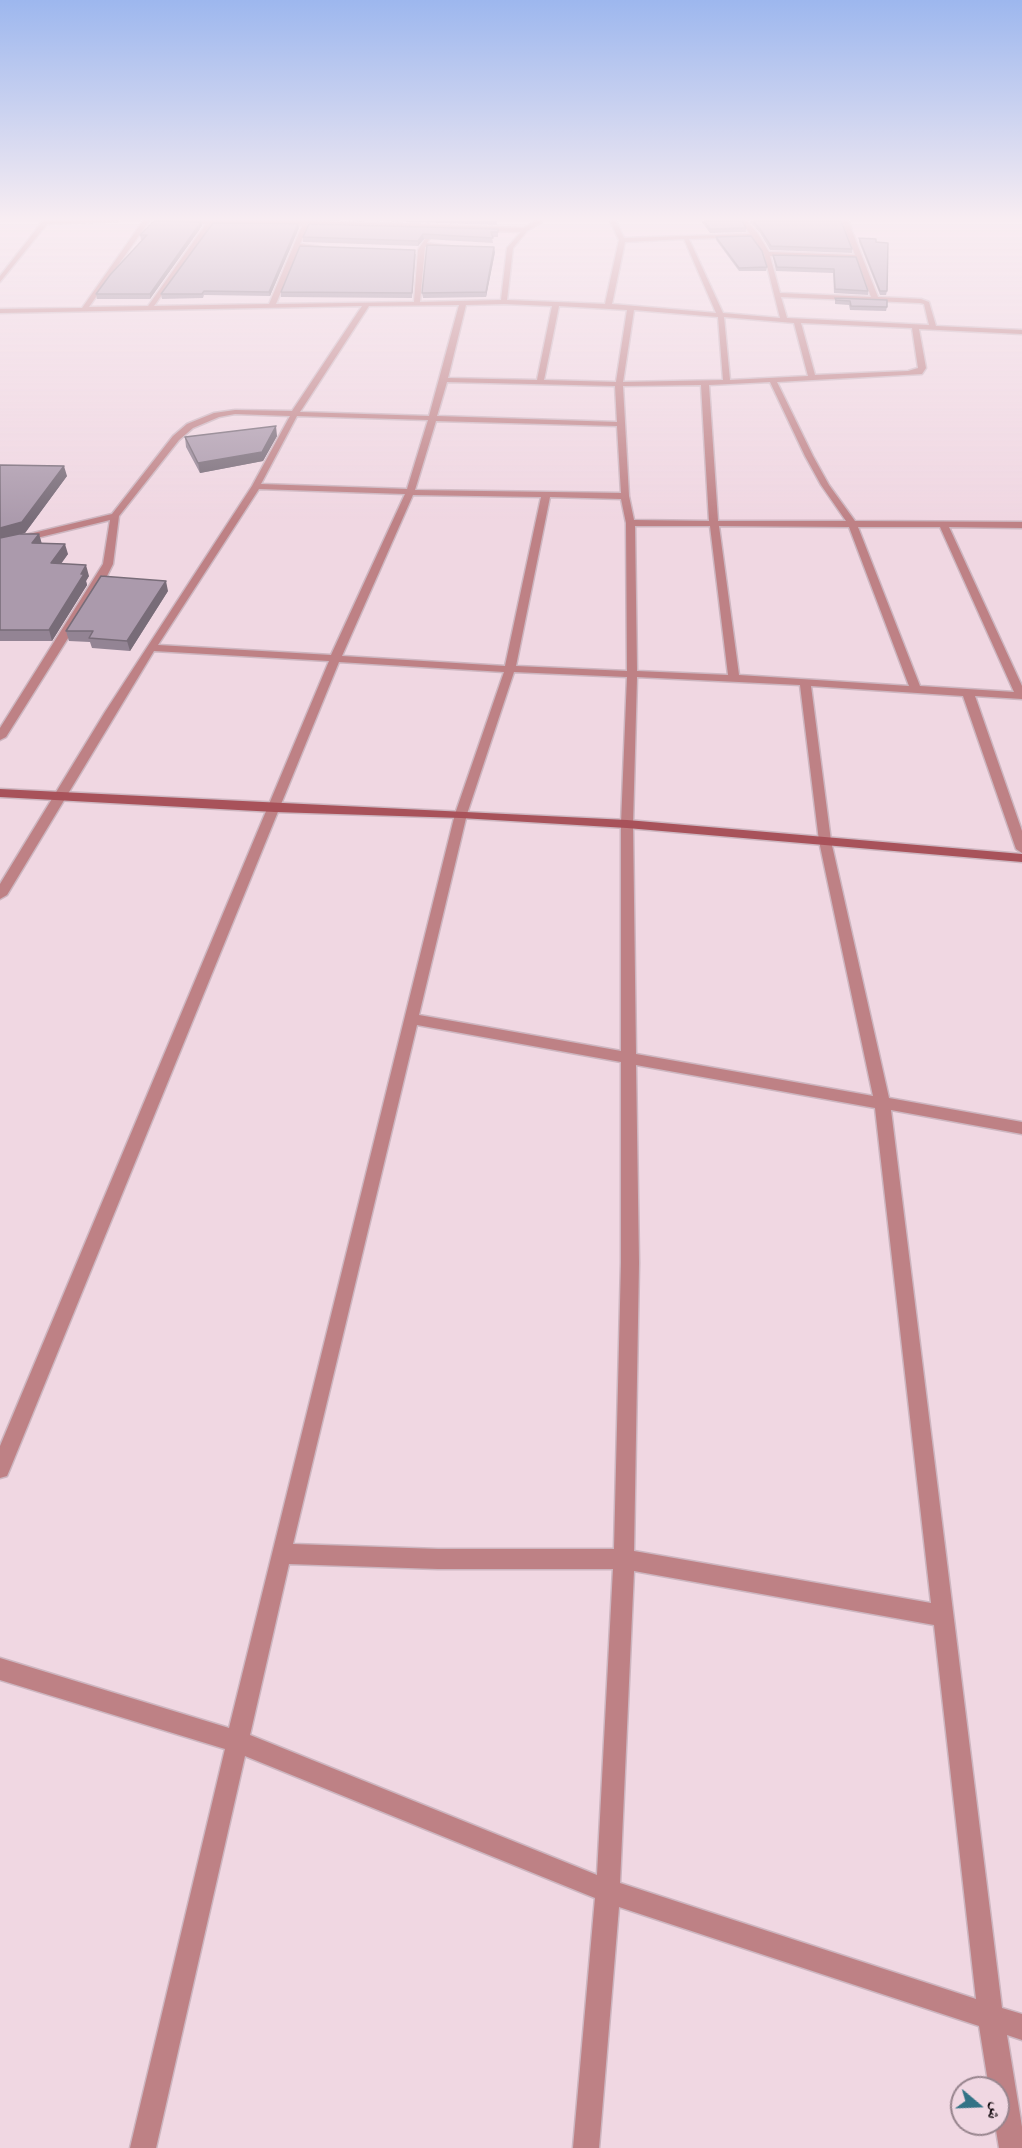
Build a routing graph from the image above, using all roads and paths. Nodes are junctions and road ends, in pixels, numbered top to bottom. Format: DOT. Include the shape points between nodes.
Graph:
graph roads {
  1 [pos="356,321"];
  2 [pos="458,321"];
  3 [pos="552,321"];
  4 [pos="629,321"];
  5 [pos="721,321"];
  6 [pos="796,321"];
  7 [pos="802,321"];
  8 [pos="932,321"];
  9 [pos="915,326"];
  10 [pos="933,327"];
  11 [pos="1022,332"];
  12 [pos="812,378"];
  13 [pos="444,380"];
  14 [pos="773,380"];
  15 [pos="540,382"];
  16 [pos="727,382"];
  17 [pos="705,383"];
  18 [pos="619,384"];
  19 [pos="295,413"];
  20 [pos="434,416"];
  21 [pos="622,424"];
  22 [pos="256,486"];
  23 [pos="410,492"];
  24 [pos="546,496"];
  25 [pos="625,496"];
  26 [pos="115,516"];
  27 [pos="630,523"];
  28 [pos="714,523"];
  29 [pos="853,525"];
  30 [pos="1022,525"];
  31 [pos="944,526"];
  32 [pos="0,544"];
  33 [pos="152,648"];
  34 [pos="335,659"];
  35 [pos="510,669"];
  36 [pos="632,674"];
  37 [pos="734,678"];
  38 [pos="805,682"];
  39 [pos="916,690"];
  40 [pos="968,693"];
  41 [pos="1022,696"];
  42 [pos="0,737"];
  43 [pos="0,793"];
  44 [pos="60,797"];
  45 [pos="274,808"];
  46 [pos="461,813"];
  47 [pos="627,824"];
  48 [pos="825,841"];
  49 [pos="1022,849"];
  50 [pos="1022,858"];
  51 [pos="0,895"];
  52 [pos="412,1018"];
  53 [pos="628,1058"];
  54 [pos="882,1102"];
  55 [pos="1022,1128"];
  56 [pos="0,1469"];
  57 [pos="281,1554"];
  58 [pos="624,1559"];
  59 [pos="944,1616"];
  60 [pos="0,1669"];
  61 [pos="239,1742"];
  62 [pos="608,1891"];
  63 [pos="991,2018"];
  64 [pos="1022,2027"];
  65 [pos="143,2148"];
  66 [pos="586,2148"];
  67 [pos="1012,2148"];
  1 -- 19 [label="street"];
  2 -- 13 [label="street"];
  3 -- 15 [label="street"];
  4 -- 18 [label="street"];
  5 -- 16 [label="street"];
  6 -- 12 [label="street"];
  7 -- 9 [label="street"];
  8 -- 10 [label="street"];
  9 -- 10 [label="street"];
  9 -- 12 [label="street" via="922,368 919,372"];
  10 -- 11 [label="street"];
  12 -- 14 [label="street"];
  13 -- 15 [label="street"];
  13 -- 20 [label="street"];
  14 -- 16 [label="street"];
  14 -- 29 [label="street" via="825,485"];
  15 -- 18 [label="street"];
  16 -- 17 [label="street"];
  17 -- 18 [label="street"];
  17 -- 28 [label="street"];
  18 -- 21 [label="street"];
  19 -- 20 [label="street"];
  19 -- 22 [label="street"];
  19 -- 26 [label="street" via="236,412 190,426 176,438"];
  20 -- 21 [label="street"];
  20 -- 23 [label="street"];
  21 -- 25 [label="street"];
  22 -- 23 [label="street"];
  22 -- 33 [label="street"];
  23 -- 24 [label="street"];
  23 -- 34 [label="street"];
  24 -- 25 [label="street"];
  24 -- 35 [label="street"];
  25 -- 27 [label="street"];
  26 -- 32 [label="street"];
  26 -- 42 [label="street" via="108,564 102,576"];
  27 -- 28 [label="street"];
  27 -- 36 [label="street"];
  28 -- 29 [label="street"];
  28 -- 37 [label="street"];
  29 -- 31 [label="street"];
  29 -- 39 [label="street"];
  30 -- 31 [label="street"];
  31 -- 41 [label="street"];
  33 -- 34 [label="street"];
  33 -- 44 [label="street"];
  34 -- 35 [label="street"];
  34 -- 45 [label="street"];
  35 -- 36 [label="street"];
  35 -- 46 [label="street"];
  36 -- 37 [label="street"];
  36 -- 47 [label="street"];
  37 -- 38 [label="street"];
  38 -- 39 [label="street"];
  38 -- 48 [label="street"];
  39 -- 40 [label="street"];
  40 -- 41 [label="street"];
  40 -- 49 [label="street"];
  43 -- 44 [label="street"];
  44 -- 45 [label="street"];
  44 -- 51 [label="street"];
  45 -- 46 [label="street"];
  45 -- 56 [label="street"];
  46 -- 47 [label="street"];
  46 -- 52 [label="street"];
  47 -- 48 [label="street"];
  47 -- 53 [label="street"];
  48 -- 50 [label="street"];
  48 -- 54 [label="street"];
  52 -- 53 [label="street"];
  52 -- 57 [label="street"];
  53 -- 54 [label="street"];
  53 -- 58 [label="street" via="630,1263"];
  54 -- 55 [label="street"];
  54 -- 59 [label="street"];
  57 -- 58 [label="street"];
  57 -- 61 [label="street"];
  58 -- 59 [label="street"];
  58 -- 62 [label="street"];
  59 -- 63 [label="street"];
  60 -- 61 [label="street"];
  61 -- 62 [label="street"];
  61 -- 65 [label="street"];
  62 -- 63 [label="street"];
  62 -- 66 [label="street"];
  63 -- 64 [label="street"];
  63 -- 67 [label="street"];
}
